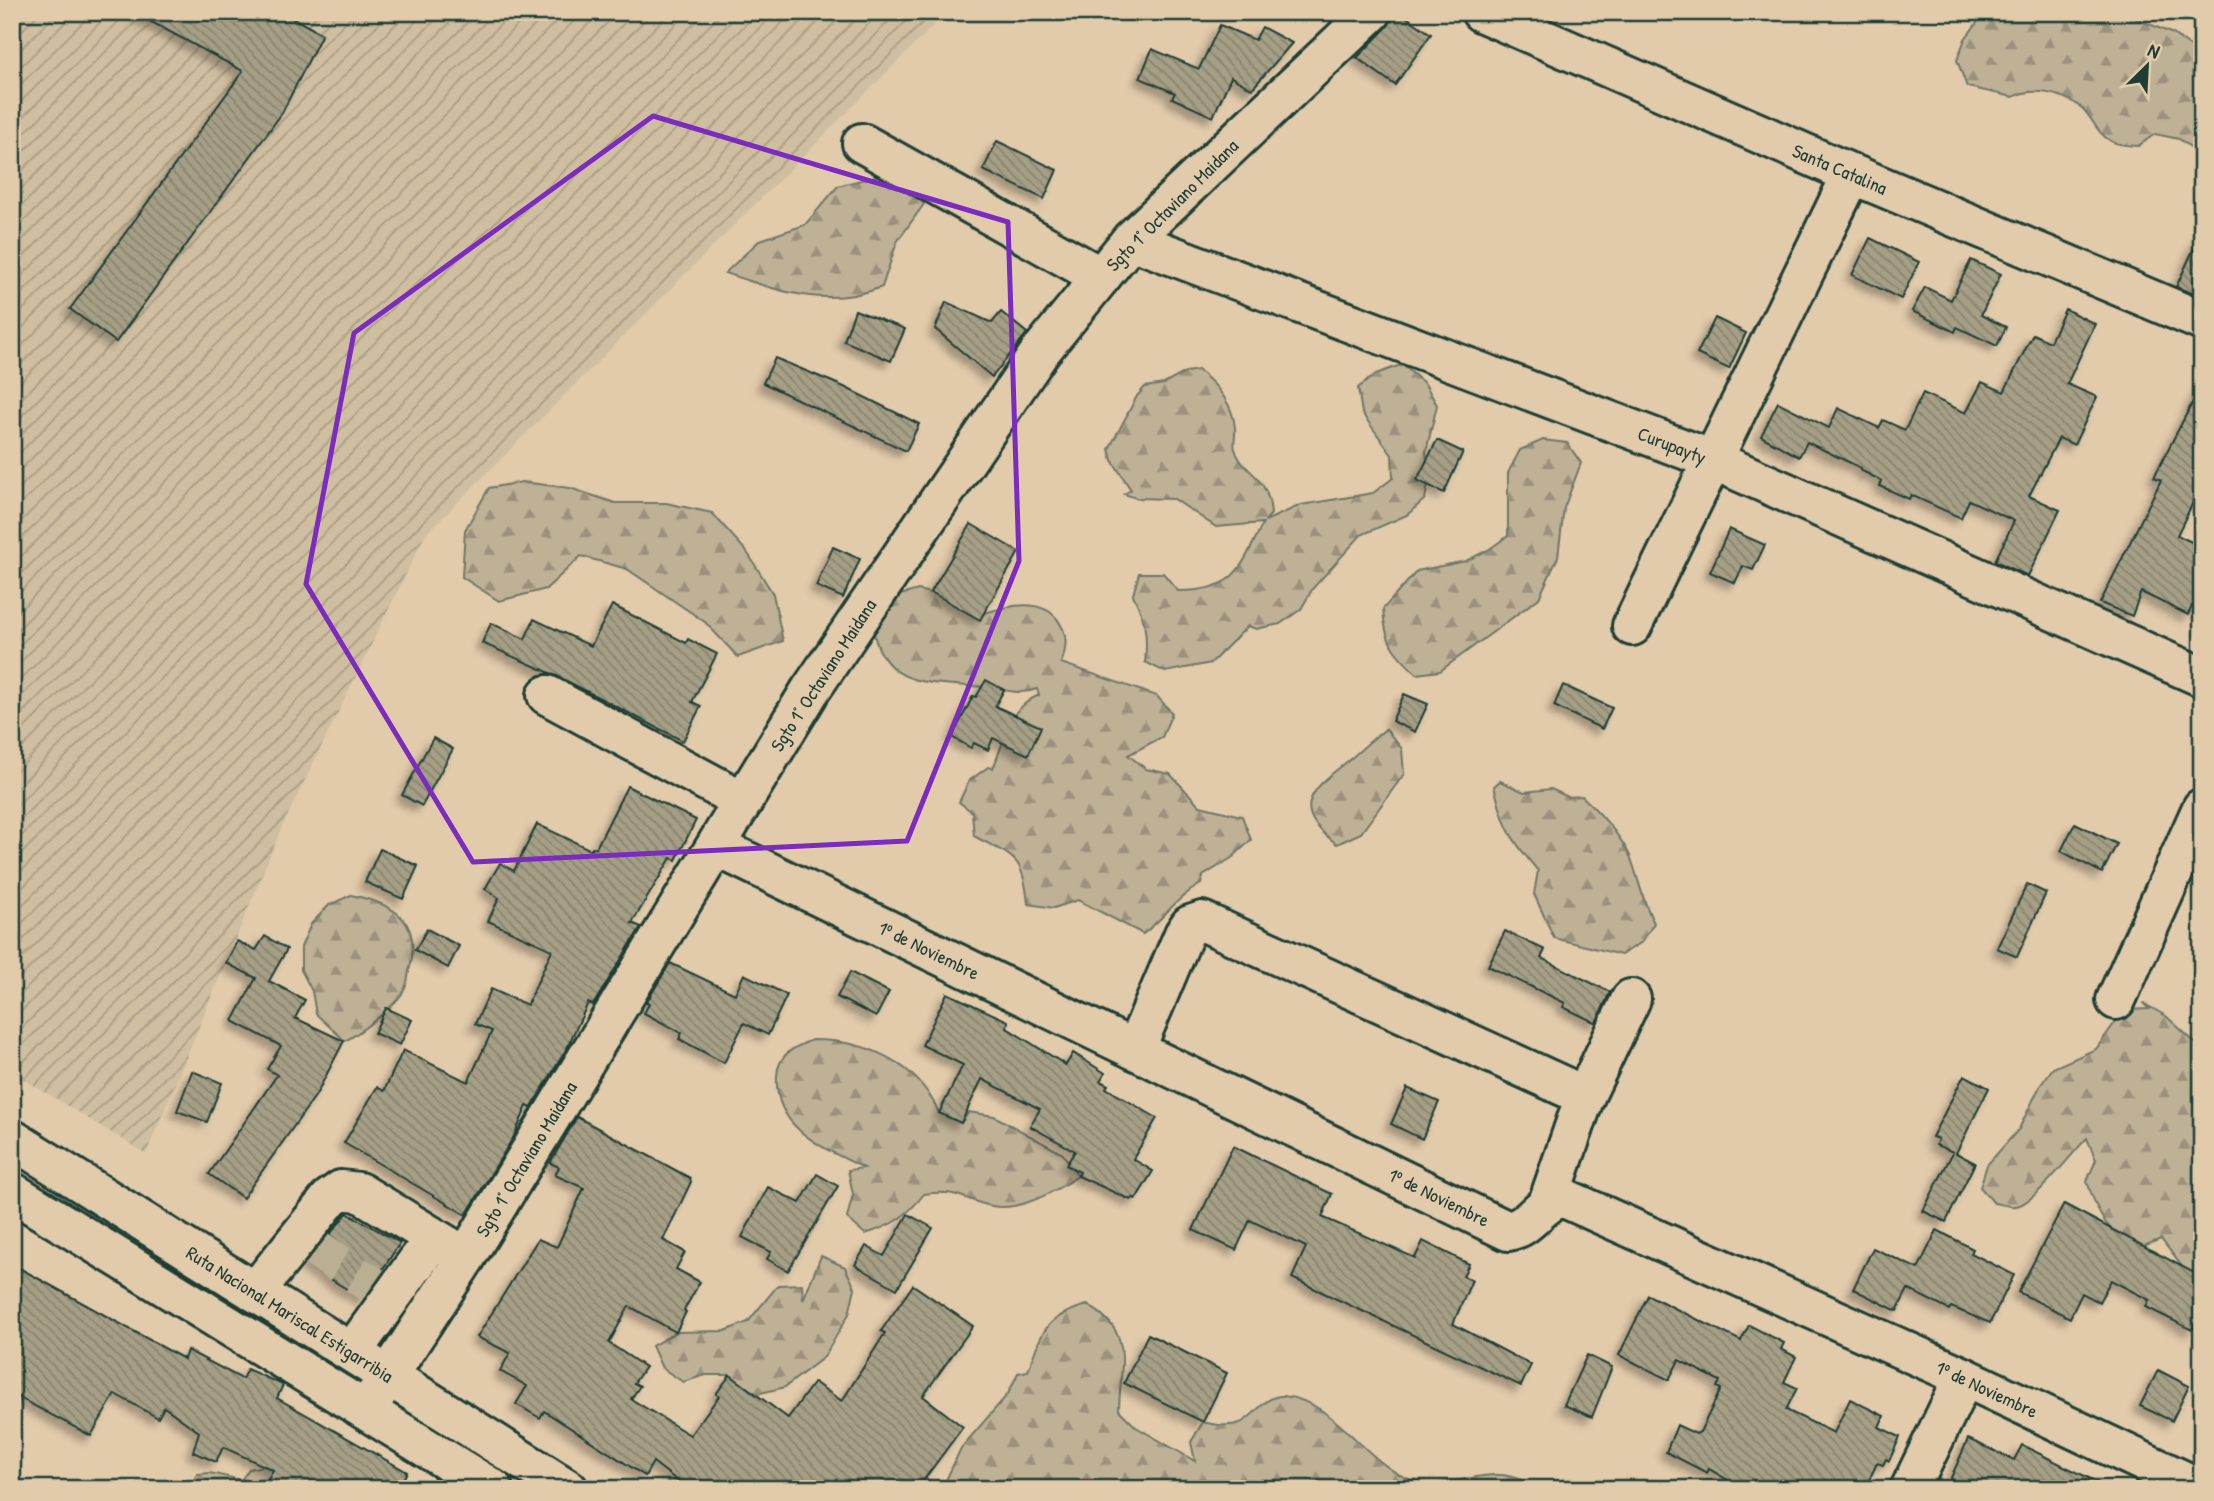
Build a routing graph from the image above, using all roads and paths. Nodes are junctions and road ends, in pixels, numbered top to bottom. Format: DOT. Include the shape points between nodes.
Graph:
graph roads {
  1 [pos="1372,12"];
  2 [pos="1480,12"];
  3 [pos="862,143"];
  4 [pos="1852,174"];
  5 [pos="1131,240"];
  6 [pos="1101,277"];
  7 [pos="2202,321"];
  8 [pos="1713,460"];
  9 [pos="1632,626"];
  10 [pos="2202,677"];
  11 [pos="547,695"];
  12 [pos="744,801"];
  13 [pos="2202,808"];
  14 [pos="716,847"];
  15 [pos="1631,999"];
  16 [pos="2116,999"];
  17 [pos="1135,1050"];
  18 [pos="1585,1096"];
  19 [pos="12,1139"];
  20 [pos="12,1192"];
  21 [pos="1549,1200"];
  22 [pos="434,1238"];
  23 [pos="466,1257"];
  24 [pos="255,1292"];
  25 [pos="352,1352"];
  26 [pos="389,1376"];
  27 [pos="1964,1377"];
  28 [pos="366,1410"];
  29 [pos="493,1489"];
  30 [pos="568,1489"];
  31 [pos="1910,1489"];
  32 [pos="2201,1489"];
  1 -- 5 [label="main road, Sgto 1° Octaviano Maidana"];
  2 -- 4 [label="main road, Santa Catalina"];
  3 -- 6 [label="main road"];
  4 -- 7 [label="main road, Santa Catalina"];
  4 -- 8 [label="main road"];
  5 -- 6 [label="main road, Sgto 1° Octaviano Maidana"];
  5 -- 8 [label="main road, Curupayty"];
  6 -- 12 [label="main road, Sgto 1° Octaviano Maidana" via="1040,352 931,510 810,691"];
  8 -- 9 [label="main road"];
  8 -- 10 [label="main road, Curupayty"];
  11 -- 12 [label="main road"];
  12 -- 14 [label="main road, Sgto 1° Octaviano Maidana"];
  13 -- 16 [label="main road"];
  14 -- 17 [label="main road, 1º de Noviembre"];
  14 -- 23 [label="main road, Sgto 1° Octaviano Maidana"];
  15 -- 18 [label="main road"];
  17 -- 18 [label="main road" via="1184,934 1190,925 1202,921"];
  17 -- 21 [label="main road, 1º de Noviembre" via="1508,1231 1527,1224"];
  18 -- 21 [label="main road"];
  19 -- 24 [label="main road, Ruta Nacional Mariscal Estigarribia"];
  20 -- 28 [label="main road"];
  21 -- 27 [label="main road, 1º de Noviembre" via="1562,1196"];
  22 -- 23 [label="main road"];
  22 -- 24 [label="main road" via="349,1189 330,1198 303,1240"];
  22 -- 25 [label="main road" via="382,1291"];
  23 -- 26 [label="main road, Sgto 1° Octaviano Maidana"];
  24 -- 25 [label="main road, Ruta Nacional Mariscal Estigarribia"];
  25 -- 26 [label="main road, Ruta Nacional Mariscal Estigarribia"];
  26 -- 28 [label="main road, Sgto 1° Octaviano Maidana"];
  26 -- 30 [label="main road, Ruta Nacional Mariscal Estigarribia"];
  27 -- 31 [label="main road"];
  27 -- 32 [label="main road, 1º de Noviembre"];
  28 -- 29 [label="main road"];
}
